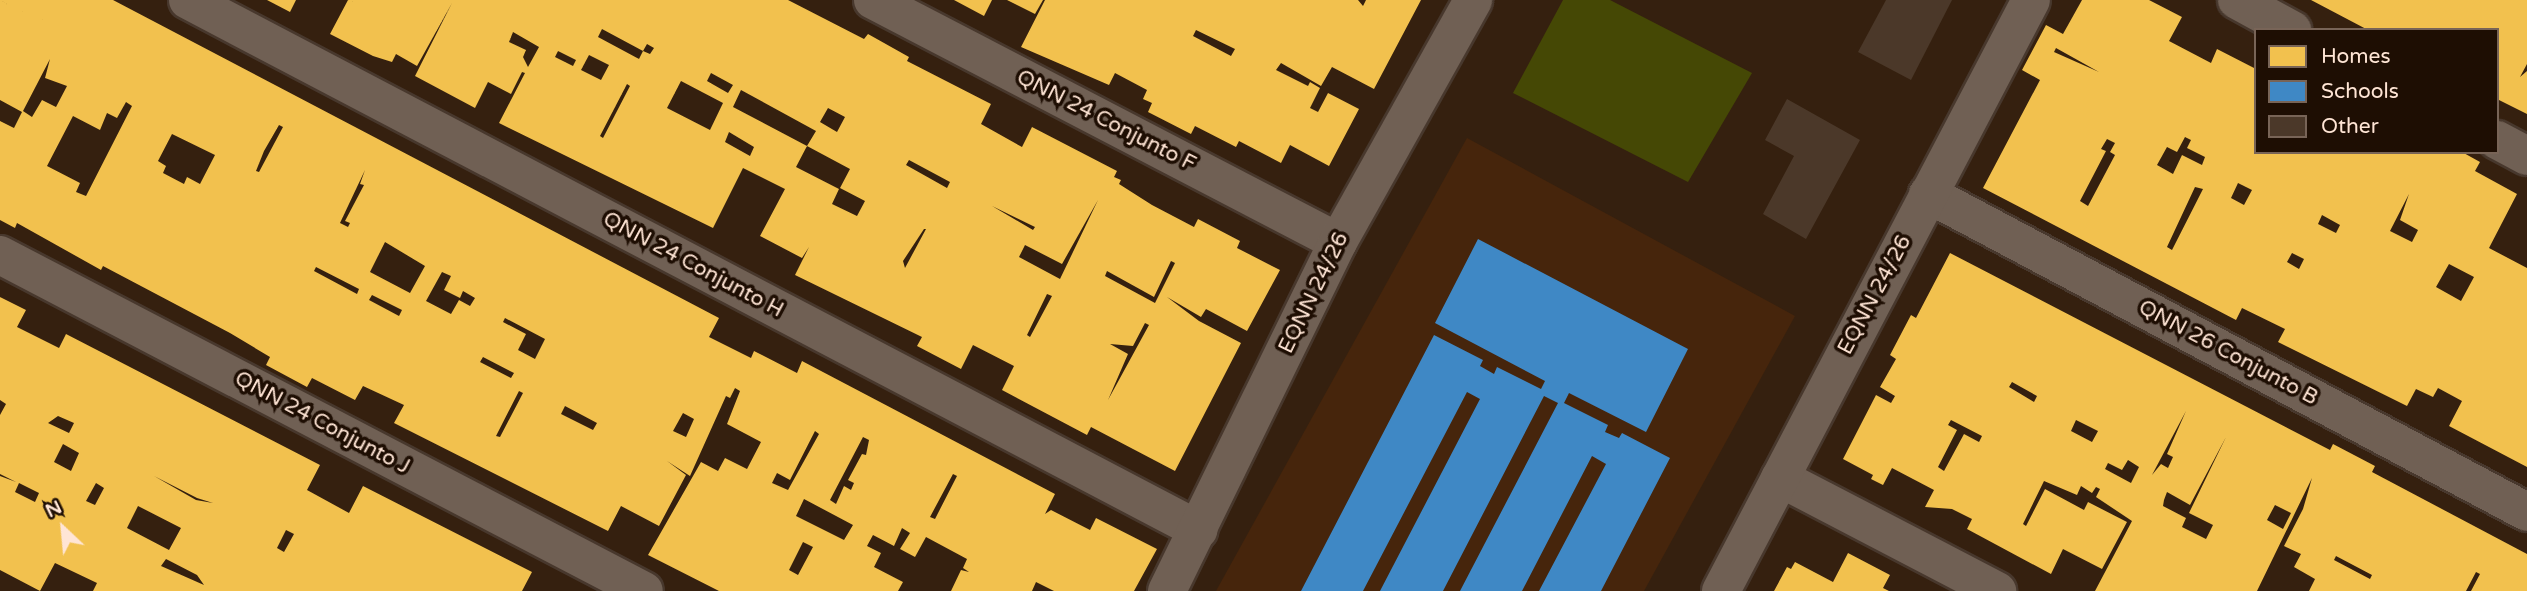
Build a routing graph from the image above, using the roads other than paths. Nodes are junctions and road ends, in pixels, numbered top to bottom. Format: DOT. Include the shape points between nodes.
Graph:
graph roads {
  1 [pos="188,0"];
  2 [pos="873,0"];
  3 [pos="1473,0"];
  4 [pos="2031,0"];
  5 [pos="2237,0"];
  6 [pos="2288,28"];
  7 [pos="2499,141"];
  8 [pos="2527,156"];
  9 [pos="1928,194"];
  10 [pos="1338,242"];
  11 [pos="0,255"];
  12 [pos="1780,478"];
  13 [pos="2527,512"];
  14 [pos="1199,530"];
  15 [pos="644,591"];
  16 [pos="1167,591"];
  17 [pos="1721,591"];
  18 [pos="1997,591"];
  1 -- 14 [label="street, QNN 24 Conjunto H"];
  2 -- 10 [label="street, QNN 24 Conjunto F"];
  3 -- 10 [label="street, EQNN 24/26"];
  4 -- 9 [label="street, EQNN 24/26"];
  5 -- 6 [label="street"];
  7 -- 8 [label="street"];
  9 -- 12 [label="street, EQNN 24/26"];
  9 -- 13 [label="street, QNN 26 Conjunto B"];
  10 -- 14 [label="street, EQNN 24/26"];
  11 -- 15 [label="street, QNN 24 Conjunto J"];
  12 -- 17 [label="street, EQNN 24/26"];
  12 -- 18 [label="street"];
  14 -- 16 [label="street, EQNN 24/26"];
}
